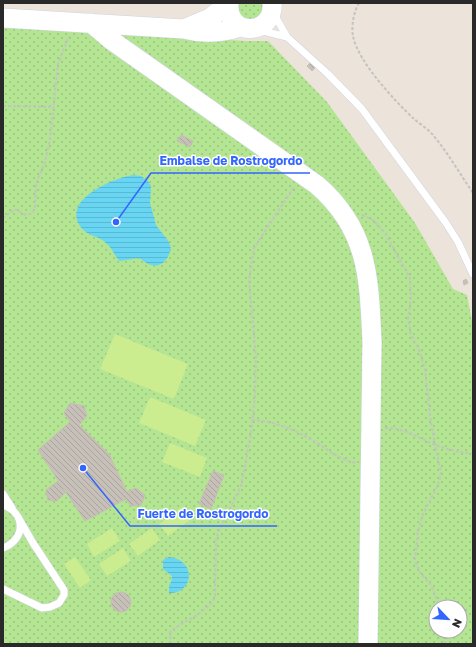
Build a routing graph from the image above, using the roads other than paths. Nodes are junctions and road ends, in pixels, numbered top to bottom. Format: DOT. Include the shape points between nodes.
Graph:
graph roads {
  1 [pos="229,3"];
  2 [pos="272,6"];
  3 [pos="3,18"];
  4 [pos="91,23"];
  5 [pos="246,28"];
  6 [pos="184,29"];
  7 [pos="287,37"];
  8 [pos="473,274"];
  9 [pos="3,494"];
  10 [pos="3,505"];
  11 [pos="13,510"];
  12 [pos="18,517"];
  13 [pos="33,543"];
  14 [pos="11,544"];
  15 [pos="3,548"];
  16 [pos="3,589"];
  17 [pos="368,644"];
  1 -- 5 [label="street" via="228,8 233,21"];
  1 -- 6 [label="street" via="210,18"];
  2 -- 5 [label="street" via="267,21 258,27"];
  2 -- 7 [label="lane"];
  3 -- 4 [label="street"];
  4 -- 6 [label="street"];
  4 -- 17 [label="street" via="111,40 329,194 347,219 362,250 369,286 372,342"];
  5 -- 6 [label="street" via="219,32"];
  5 -- 7 [label="lane"];
  7 -- 8 [label="lane" via="362,109 446,224 458,242"];
  9 -- 11 [label="lane"];
  10 -- 11 [label="lane"];
  11 -- 12 [label="lane"];
  12 -- 13 [label="lane"];
  12 -- 14 [label="lane" via="18,535"];
  13 -- 14 [label="lane" via="24,540"];
  13 -- 16 [label="lane" via="64,590 62,599 50,607 42,608"];
  14 -- 15 [label="lane"];
}
